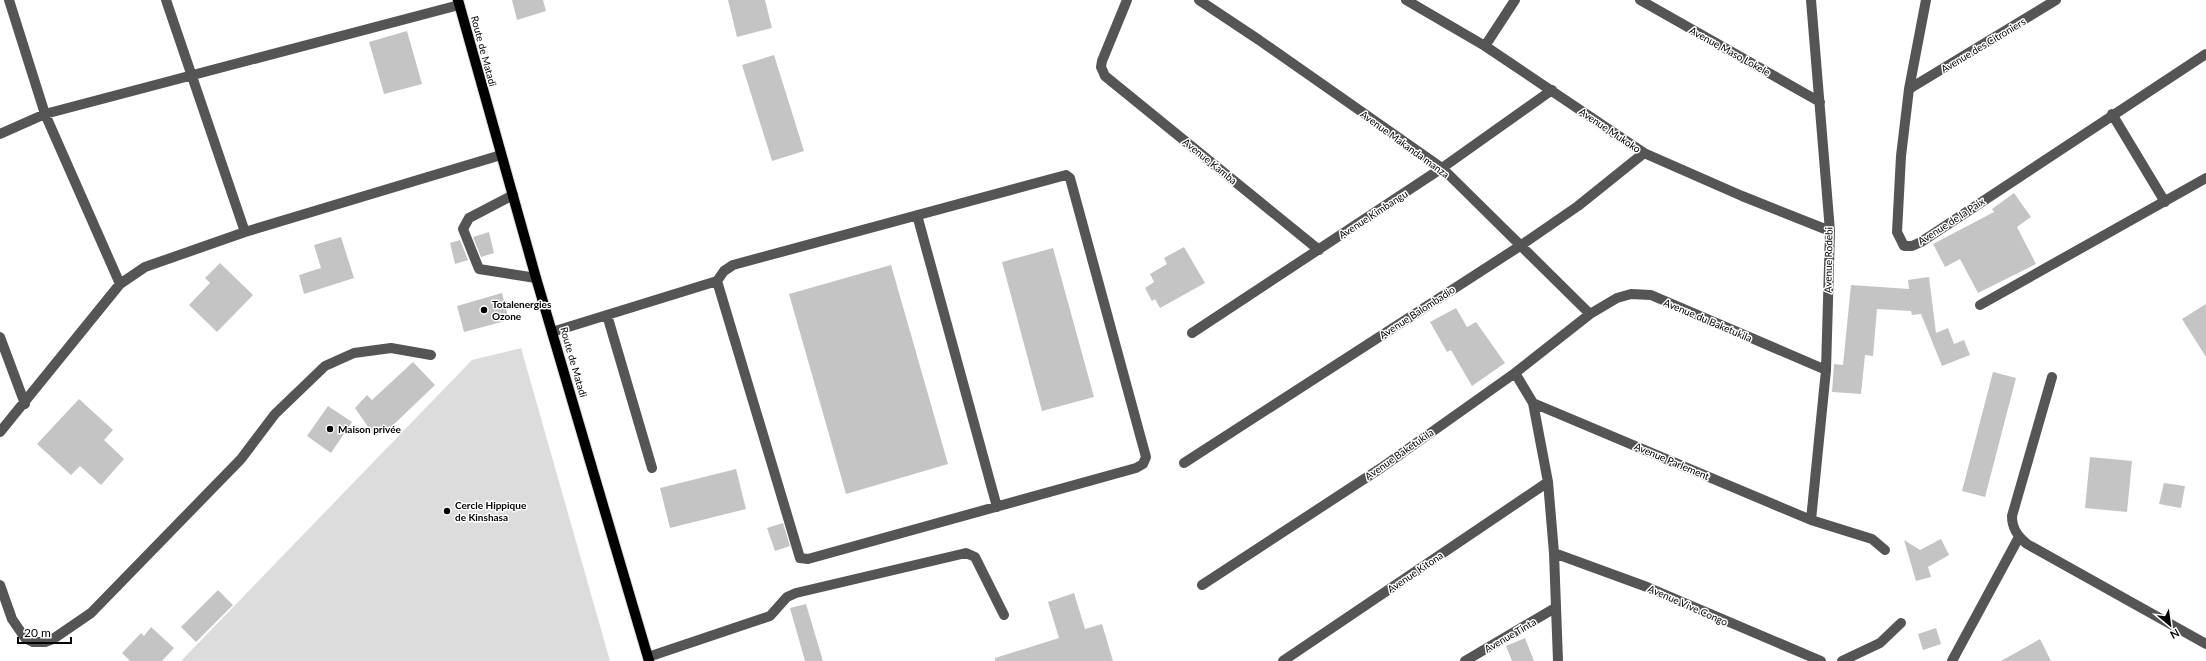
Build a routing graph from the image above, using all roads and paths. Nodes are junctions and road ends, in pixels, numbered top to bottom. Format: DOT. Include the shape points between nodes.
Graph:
graph roads {
  1 [pos="9,0"];
  2 [pos="166,0"];
  3 [pos="1127,0"];
  4 [pos="1199,0"];
  5 [pos="1406,0"];
  6 [pos="1515,0"];
  7 [pos="1640,0"];
  8 [pos="1811,0"];
  9 [pos="1926,0"];
  10 [pos="2056,0"];
  11 [pos="458,3"];
  12 [pos="1485,46"];
  13 [pos="2206,54"];
  14 [pos="191,75"];
  15 [pos="1910,89"];
  16 [pos="1552,90"];
  17 [pos="1820,102"];
  18 [pos="45,114"];
  19 [pos="2112,114"];
  20 [pos="0,134"];
  21 [pos="1644,153"];
  22 [pos="501,155"];
  23 [pos="1442,168"];
  24 [pos="2206,178"];
  25 [pos="513,194"];
  26 [pos="2165,202"];
  27 [pos="917,215"];
  28 [pos="1830,231"];
  29 [pos="245,232"];
  30 [pos="1520,246"];
  31 [pos="1319,250"];
  32 [pos="536,278"];
  33 [pos="717,281"];
  34 [pos="120,284"];
  35 [pos="1980,305"];
  36 [pos="1590,314"];
  37 [pos="607,315"];
  38 [pos="552,332"];
  39 [pos="1192,333"];
  40 [pos="0,337"];
  41 [pos="431,355"];
  42 [pos="1826,370"];
  43 [pos="1515,373"];
  44 [pos="2052,377"];
  45 [pos="1533,403"];
  46 [pos="25,404"];
  47 [pos="0,432"];
  48 [pos="1184,463"];
  49 [pos="652,468"];
  50 [pos="1548,482"];
  51 [pos="997,507"];
  52 [pos="1810,520"];
  53 [pos="2019,537"];
  54 [pos="1885,550"];
  55 [pos="1554,553"];
  56 [pos="0,585"];
  57 [pos="1202,585"];
  58 [pos="1555,608"];
  59 [pos="1004,615"];
  60 [pos="1901,623"];
  61 [pos="2206,644"];
  62 [pos="648,659"];
  63 [pos="1283,661"];
  64 [pos="1465,661"];
  65 [pos="1558,661"];
  66 [pos="1821,661"];
  67 [pos="1842,661"];
  68 [pos="1952,661"];
  1 -- 18 [label="street"];
  2 -- 14 [label="street"];
  3 -- 31 [label="street, Avenue Kamba" via="1102,61 1102,72"];
  4 -- 23 [label="street, Avenue Makanda manza"];
  5 -- 12 [label="street, Avenue Mukoko"];
  6 -- 12 [label="street"];
  7 -- 17 [label="street, Avenue Maso Lokele"];
  8 -- 17 [label="street, Avenue Rodebi"];
  9 -- 15 [label="street, Avenue de la Paix"];
  10 -- 15 [label="street, Avenue des Citroniers"];
  11 -- 14 [label="street"];
  11 -- 22 [label="main road, Route de Matadi"];
  12 -- 16 [label="street, Avenue Mukoko"];
  13 -- 19 [label="street, Avenue de la Paix"];
  14 -- 18 [label="street"];
  14 -- 29 [label="street"];
  15 -- 19 [label="street, Avenue de la Paix" via="1901,156 1897,232 1904,246 1921,242"];
  16 -- 21 [label="street, Avenue Mukoko"];
  16 -- 23 [label="street, Avenue Kimbangu"];
  17 -- 28 [label="street, Avenue Rodebi"];
  18 -- 20 [label="street"];
  18 -- 34 [label="street"];
  19 -- 26 [label="street"];
  21 -- 28 [label="street, Avenue Mukoko"];
  21 -- 30 [label="street, Avenue Balombadio" via="1578,206"];
  22 -- 25 [label="main road, Route de Matadi"];
  22 -- 29 [label="street"];
  23 -- 30 [label="street, Avenue Makanda manza"];
  23 -- 31 [label="street, Avenue Kimbangu"];
  24 -- 26 [label="street"];
  25 -- 32 [label="main road, Route de Matadi"];
  25 -- 32 [label="street" via="469,218 463,229 479,269"];
  26 -- 35 [label="street"];
  27 -- 33 [label="street" via="733,266 724,271"];
  27 -- 51 [label="street"];
  27 -- 51 [label="street" via="1061,175 1070,178 1072,185 1146,457 1143,464 1136,468"];
  28 -- 42 [label="street, Avenue Rodebi"];
  29 -- 34 [label="street" via="145,267"];
  30 -- 36 [label="street, Avenue Makanda manza"];
  30 -- 48 [label="street, Avenue Balombadio"];
  31 -- 39 [label="street, Avenue Kimbangu"];
  32 -- 38 [label="main road, Route de Matadi"];
  33 -- 37 [label="street"];
  33 -- 51 [label="street" via="800,558 808,559"];
  34 -- 46 [label="street"];
  36 -- 42 [label="street, Avenue du Baketukila" via="1617,298 1631,294 1651,295"];
  36 -- 43 [label="street, Avenue Baketukila"];
  37 -- 38 [label="street"];
  37 -- 49 [label="street"];
  38 -- 62 [label="main road, Route de Matadi"];
  40 -- 46 [label="street"];
  41 -- 56 [label="street" via="391,348 354,353 325,366 275,414 241,459 91,613 53,639 33,642 25,638 12,619"];
  42 -- 52 [label="street, Avenue Rodebi"];
  43 -- 45 [label="street"];
  43 -- 57 [label="street, Avenue Baketukila" via="1381,468"];
  44 -- 53 [label="street" via="2012,516 2012,525"];
  45 -- 50 [label="street"];
  45 -- 52 [label="street, Avenue Parlement"];
  46 -- 47 [label="street"];
  50 -- 55 [label="street"];
  50 -- 63 [label="street, Avenue Kitona"];
  52 -- 54 [label="street, Avenue Parlement" via="1872,539"];
  53 -- 61 [label="street" via="2027,544"];
  53 -- 68 [label="street"];
  55 -- 58 [label="street"];
  55 -- 66 [label="street, Avenue Vive Congo" via="1647,587"];
  58 -- 64 [label="street, Avenue Tinta"];
  58 -- 65 [label="street"];
  59 -- 62 [label="street" via="974,557 966,553 796,593 784,600 770,616"];
  60 -- 67 [label="street" via="1880,643"];
}
